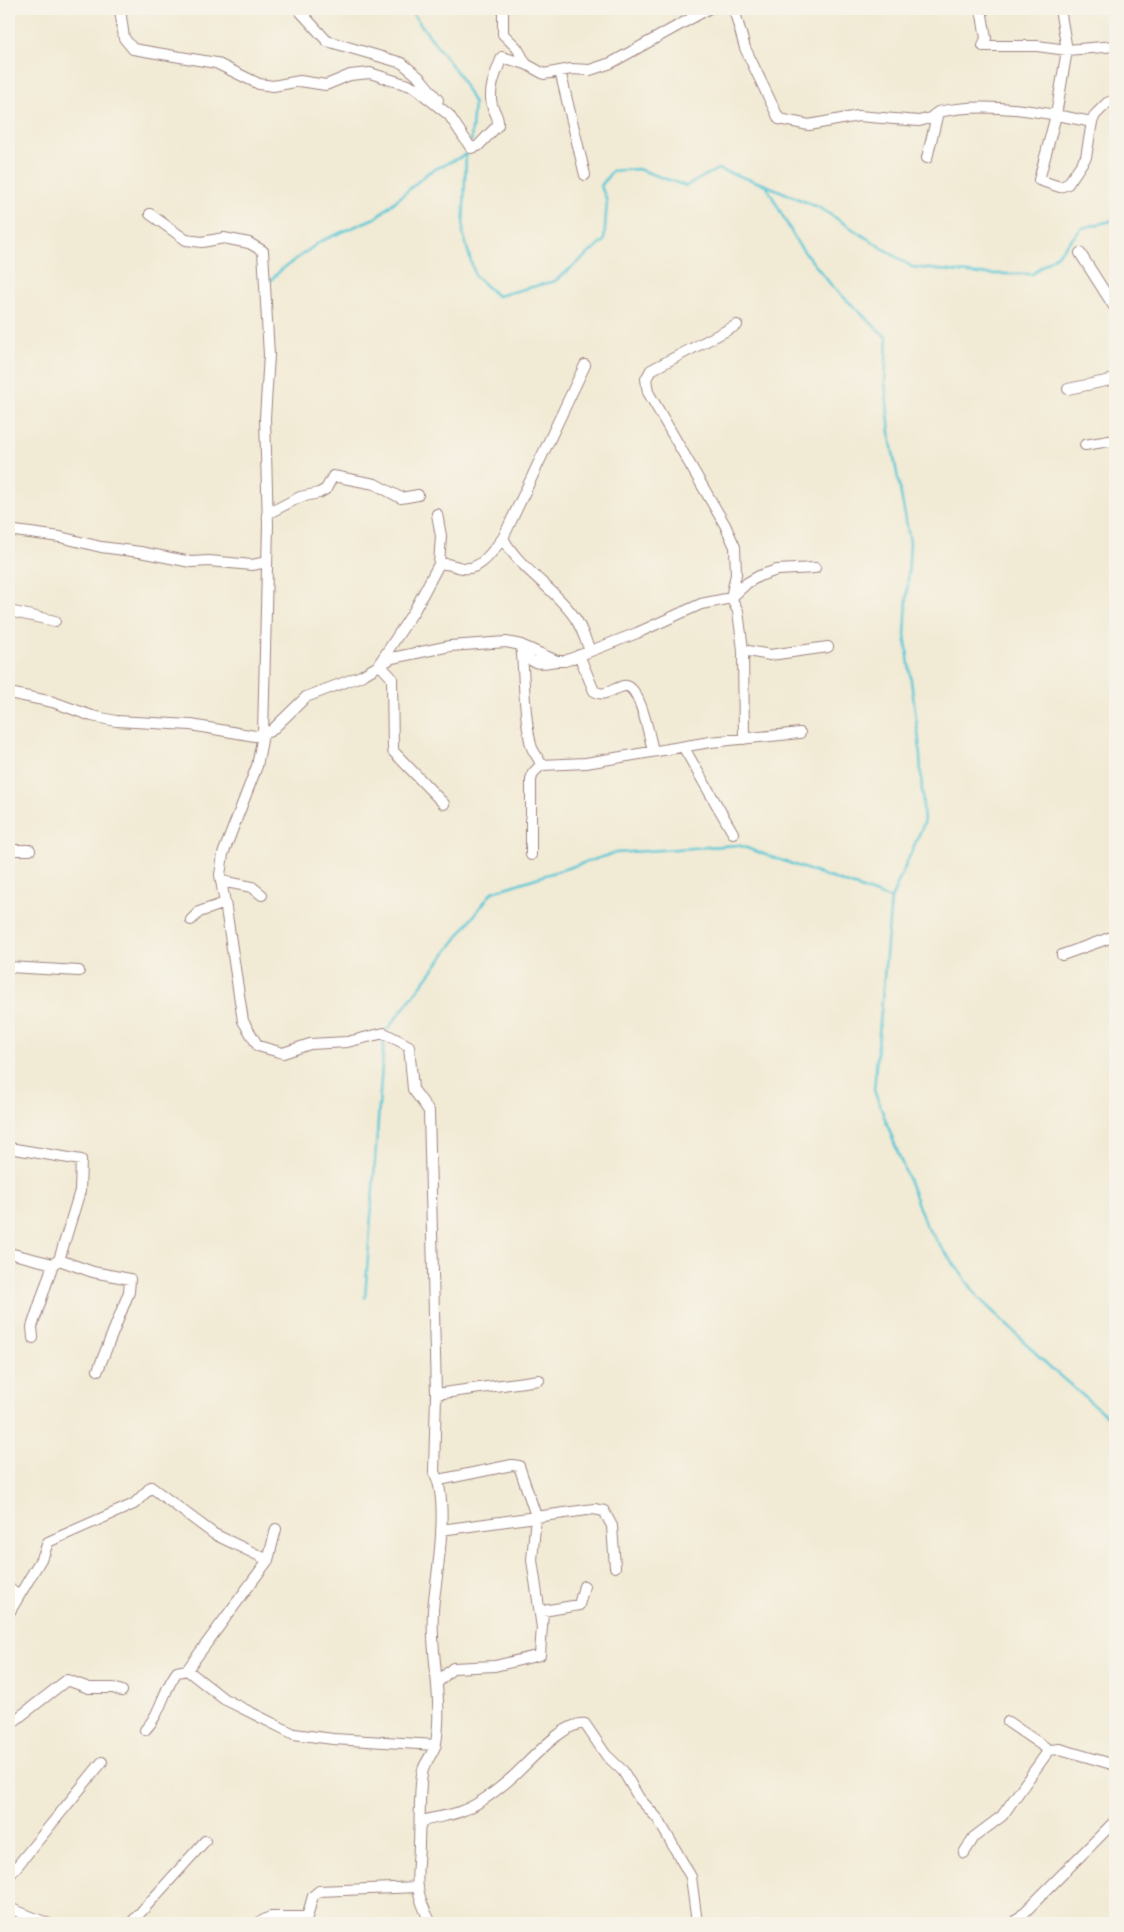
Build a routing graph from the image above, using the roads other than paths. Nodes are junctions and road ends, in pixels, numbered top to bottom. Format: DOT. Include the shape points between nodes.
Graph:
graph roads {
  1 [pos="120,9"];
  2 [pos="298,9"];
  3 [pos="503,9"];
  4 [pos="708,9"];
  5 [pos="734,9"];
  6 [pos="981,9"];
  7 [pos="1060,9"];
  8 [pos="1115,46"];
  9 [pos="1067,50"];
  10 [pos="526,64"];
  11 [pos="560,71"];
  12 [pos="1115,100"];
  13 [pos="442,110"];
  14 [pos="938,112"];
  15 [pos="1056,115"];
  16 [pos="1092,122"];
  17 [pos="927,158"];
  18 [pos="585,175"];
  19 [pos="150,214"];
  20 [pos="1080,252"];
  21 [pos="1115,308"];
  22 [pos="737,325"];
  23 [pos="585,365"];
  24 [pos="1115,379"];
  25 [pos="1068,389"];
  26 [pos="1115,440"];
  27 [pos="1085,445"];
  28 [pos="418,496"];
  29 [pos="267,514"];
  30 [pos="437,514"];
  31 [pos="9,532"];
  32 [pos="503,538"];
  33 [pos="267,562"];
  34 [pos="439,564"];
  35 [pos="815,568"];
  36 [pos="731,598"];
  37 [pos="9,611"];
  38 [pos="55,621"];
  39 [pos="522,648"];
  40 [pos="828,648"];
  41 [pos="590,650"];
  42 [pos="742,650"];
  43 [pos="579,655"];
  44 [pos="379,664"];
  45 [pos="9,693"];
  46 [pos="800,733"];
  47 [pos="263,735"];
  48 [pos="744,739"];
  49 [pos="684,748"];
  50 [pos="653,751"];
  51 [pos="541,765"];
  52 [pos="444,804"];
  53 [pos="733,833"];
  54 [pos="9,850"];
  55 [pos="30,850"];
  56 [pos="531,855"];
  57 [pos="222,881"];
  58 [pos="262,895"];
  59 [pos="225,902"];
  60 [pos="191,920"];
  61 [pos="1115,936"];
  62 [pos="1062,955"];
  63 [pos="9,967"];
  64 [pos="79,971"];
  65 [pos="9,1148"];
  66 [pos="9,1254"];
  67 [pos="56,1262"];
  68 [pos="33,1338"];
  69 [pos="98,1370"];
  70 [pos="539,1380"];
  71 [pos="436,1394"];
  72 [pos="438,1480"];
  73 [pos="536,1516"];
  74 [pos="276,1529"];
  75 [pos="441,1530"];
  76 [pos="268,1560"];
  77 [pos="615,1567"];
  78 [pos="584,1586"];
  79 [pos="9,1588"];
  80 [pos="18,1596"];
  81 [pos="9,1613"];
  82 [pos="542,1628"];
  83 [pos="187,1670"];
  84 [pos="438,1682"];
  85 [pos="122,1691"];
  86 [pos="1008,1722"];
  87 [pos="9,1724"];
  88 [pos="145,1730"];
  89 [pos="436,1745"];
  90 [pos="1049,1750"];
  91 [pos="102,1762"];
  92 [pos="1115,1765"];
  93 [pos="1115,1821"];
  94 [pos="420,1826"];
  95 [pos="205,1841"];
  96 [pos="964,1853"];
  97 [pos="9,1876"];
  98 [pos="418,1887"];
  99 [pos="9,1908"];
  100 [pos="47,1923"];
  101 [pos="131,1923"];
  102 [pos="258,1923"];
  103 [pos="432,1923"];
  104 [pos="697,1923"];
  105 [pos="1014,1923"];
  1 -- 13 [label="street" via="124,38 133,49 216,63 264,86 300,81 326,85 350,75 380,74 414,87"];
  2 -- 13 [label="street" via="327,41 402,64 420,78"];
  3 -- 10 [label="street" via="504,34"];
  4 -- 11 [label="street" via="611,63 590,70"];
  5 -- 14 [label="street" via="745,48 779,119 809,125 858,116 919,121"];
  6 -- 9 [label="street" via="986,38 983,46 1037,46"];
  7 -- 9 [label="street"];
  8 -- 9 [label="street"];
  9 -- 15 [label="street"];
  10 -- 11 [label="street" via="544,74"];
  10 -- 13 [label="street" via="502,57 491,89 498,124 478,146 471,148"];
  11 -- 18 [label="street"];
  12 -- 16 [label="street" via="1101,108"];
  14 -- 15 [label="street" via="994,108"];
  14 -- 17 [label="street"];
  15 -- 16 [label="street"];
  15 -- 16 [label="street" via="1040,180 1060,187 1068,184 1086,157"];
  19 -- 29 [label="street" via="186,240 202,242 224,238 249,243 263,251 269,355 265,418"];
  20 -- 21 [label="street"];
  22 -- 36 [label="street" via="651,370 646,379 648,392 725,524 735,547 736,574"];
  23 -- 32 [label="street"];
  24 -- 25 [label="street"];
  26 -- 27 [label="street"];
  28 -- 29 [label="street" via="401,498 375,484 333,476 326,489 300,497"];
  29 -- 33 [label="street"];
  30 -- 34 [label="street" via="441,536"];
  31 -- 33 [label="street" via="60,537 191,562 252,565"];
  32 -- 34 [label="street" via="481,564 461,568"];
  32 -- 41 [label="street" via="511,554 576,619"];
  33 -- 47 [label="street"];
  34 -- 44 [label="street" via="414,611"];
  35 -- 36 [label="street" via="777,570 759,576"];
  36 -- 41 [label="street" via="702,604"];
  36 -- 42 [label="street" via="738,611"];
  37 -- 38 [label="street"];
  39 -- 43 [label="street" via="557,661"];
  39 -- 44 [label="street" via="506,642 450,646 392,658"];
  39 -- 51 [label="street" via="530,737"];
  40 -- 42 [label="street" via="770,655"];
  41 -- 43 [label="street"];
  42 -- 48 [label="street"];
  43 -- 50 [label="street" via="594,691 607,693 626,685 630,687 646,718"];
  44 -- 47 [label="street" via="361,676 306,697"];
  44 -- 52 [label="street" via="392,678 393,752"];
  45 -- 47 [label="street" via="116,721 191,725"];
  46 -- 48 [label="street"];
  47 -- 57 [label="street" via="257,766 223,854"];
  48 -- 49 [label="street"];
  49 -- 50 [label="street"];
  49 -- 53 [label="street"];
  50 -- 51 [label="street" via="586,763"];
  51 -- 56 [label="street" via="531,780"];
  54 -- 55 [label="street"];
  57 -- 58 [label="street" via="252,887"];
  57 -- 59 [label="street"];
  59 -- 60 [label="street" via="199,912"];
  59 -- 71 [label="street" via="243,1021 258,1046 283,1053 310,1044 347,1042 384,1034 409,1046 413,1089 429,1111"];
  61 -- 62 [label="street"];
  63 -- 64 [label="street"];
  65 -- 67 [label="street" via="81,1160 80,1191"];
  66 -- 67 [label="street"];
  67 -- 68 [label="street" via="32,1327"];
  67 -- 69 [label="street" via="130,1279 129,1292"];
  70 -- 71 [label="street"];
  71 -- 72 [label="street" via="434,1472"];
  72 -- 73 [label="street" via="519,1466"];
  72 -- 75 [label="street"];
  73 -- 75 [label="street"];
  73 -- 77 [label="street" via="594,1509 604,1512 612,1526"];
  73 -- 82 [label="street" via="532,1560"];
  74 -- 76 [label="street"];
  75 -- 84 [label="street" via="433,1633"];
  76 -- 80 [label="street" via="214,1534 150,1487 134,1504 48,1542"];
  76 -- 83 [label="street"];
  78 -- 82 [label="street" via="579,1605 543,1611"];
  79 -- 80 [label="street"];
  80 -- 81 [label="street"];
  82 -- 84 [label="street" via="540,1655 504,1665 453,1668"];
  83 -- 88 [label="street" via="177,1672 167,1685 160,1707"];
  83 -- 89 [label="street" via="224,1699 294,1734 333,1740"];
  84 -- 89 [label="street"];
  85 -- 87 [label="street" via="89,1688 66,1680"];
  86 -- 90 [label="street"];
  89 -- 94 [label="street" via="422,1772"];
  90 -- 92 [label="street" via="1060,1749"];
  90 -- 96 [label="street" via="1002,1816 974,1837"];
  91 -- 97 [label="street"];
  93 -- 105 [label="street"];
  94 -- 98 [label="street"];
  94 -- 104 [label="street" via="423,1821 474,1806 507,1782 554,1739 574,1725 585,1724 661,1823 691,1877"];
  95 -- 101 [label="street"];
  98 -- 102 [label="street" via="319,1891 313,1896 307,1917 270,1917"];
  98 -- 103 [label="street" via="423,1908"];
  99 -- 100 [label="street"];
}
